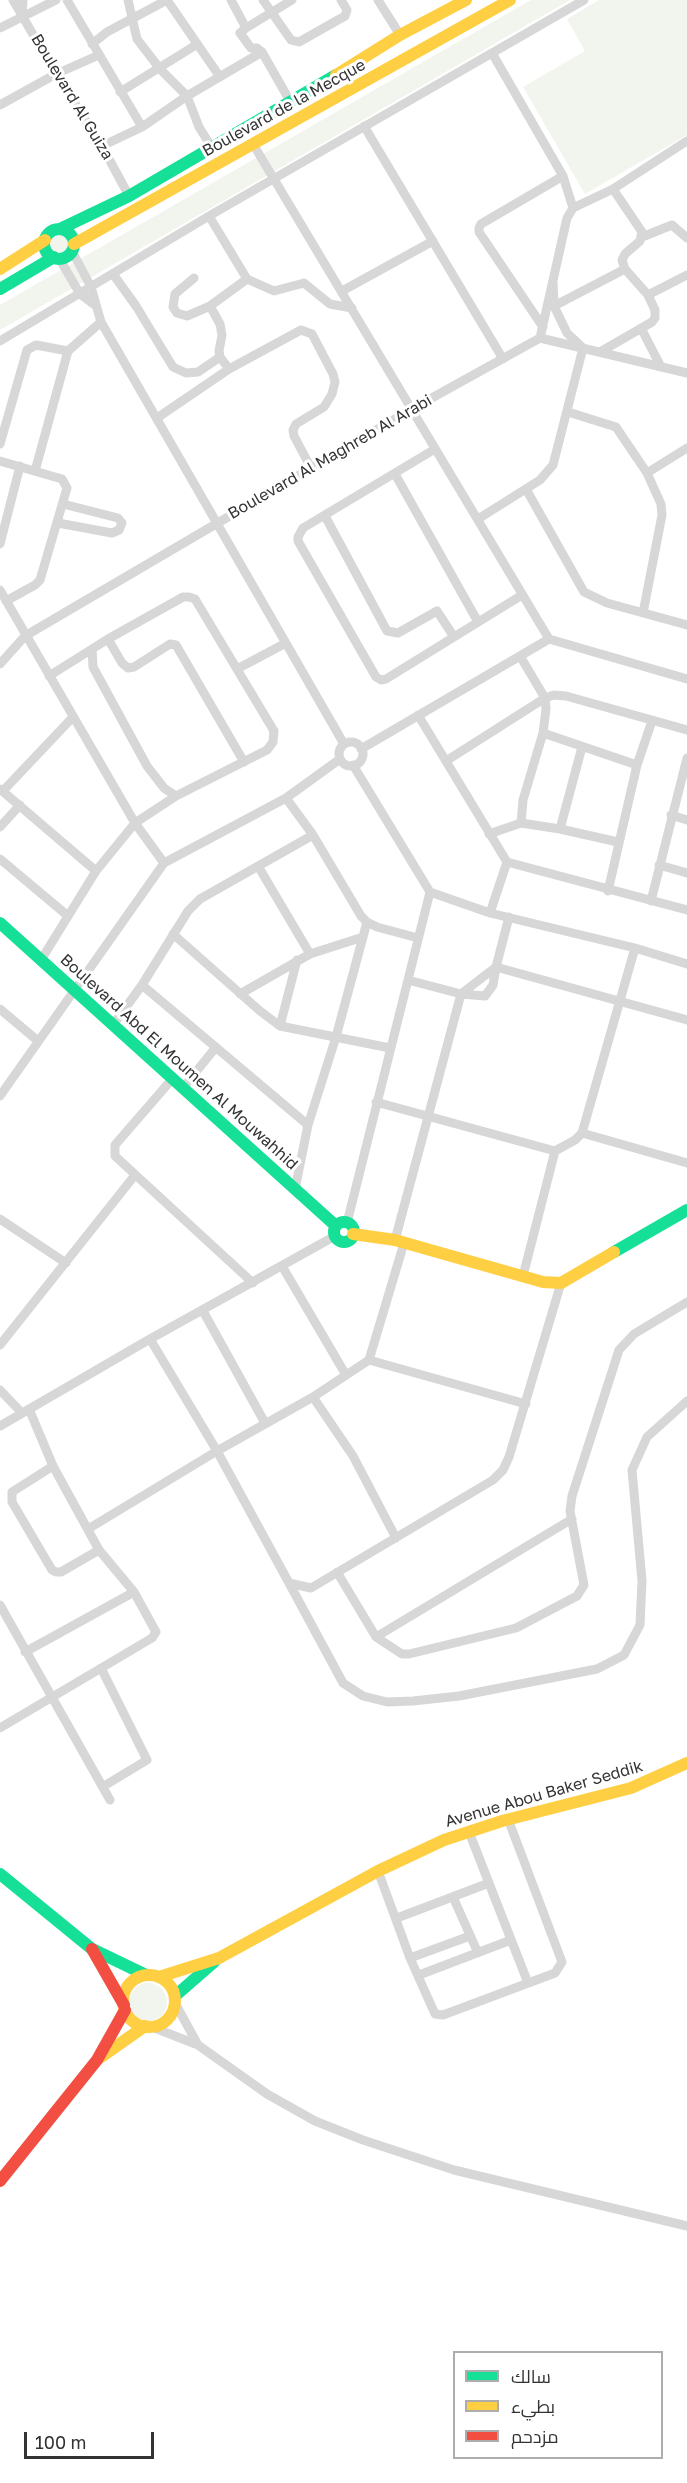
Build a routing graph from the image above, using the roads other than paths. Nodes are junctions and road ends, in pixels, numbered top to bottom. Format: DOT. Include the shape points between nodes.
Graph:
graph roads {
  1 [pos="13,0"];
  2 [pos="23,0"];
  3 [pos="56,0"];
  4 [pos="68,0"];
  5 [pos="128,0"];
  6 [pos="167,0"];
  7 [pos="231,0"];
  8 [pos="263,0"];
  9 [pos="292,0"];
  10 [pos="378,0"];
  11 [pos="466,0"];
  12 [pos="510,0"];
  13 [pos="584,0"];
  14 [pos="344,1"];
  15 [pos="271,13"];
  16 [pos="22,15"];
  17 [pos="133,19"];
  18 [pos="0,28"];
  19 [pos="246,28"];
  20 [pos="400,36"];
  21 [pos="92,44"];
  22 [pos="196,45"];
  23 [pos="262,52"];
  24 [pos="492,53"];
  25 [pos="99,55"];
  26 [pos="160,69"];
  27 [pos="56,74"];
  28 [pos="220,77"];
  29 [pos="0,92"];
  30 [pos="120,92"];
  31 [pos="187,96"];
  32 [pos="291,102"];
  33 [pos="3,103"];
  34 [pos="364,126"];
  35 [pos="142,127"];
  36 [pos="687,141"];
  37 [pos="254,144"];
  38 [pos="102,146"];
  39 [pos="212,148"];
  40 [pos="563,176"];
  41 [pos="276,178"];
  42 [pos="614,189"];
  43 [pos="129,196"];
  44 [pos="573,208"];
  45 [pos="209,216"];
  46 [pos="60,229"];
  47 [pos="642,237"];
  48 [pos="687,238"];
  49 [pos="45,240"];
  50 [pos="433,241"];
  51 [pos="73,248"];
  52 [pos="57,258"];
  53 [pos="0,269"];
  54 [pos="625,270"];
  55 [pos="112,274"];
  56 [pos="687,275"];
  57 [pos="194,278"];
  58 [pos="247,279"];
  59 [pos="553,282"];
  60 [pos="91,287"];
  61 [pos="0,289"];
  62 [pos="342,291"];
  63 [pos="80,294"];
  64 [pos="648,295"];
  65 [pos="96,306"];
  66 [pos="210,306"];
  67 [pos="554,306"];
  68 [pos="352,308"];
  69 [pos="101,322"];
  70 [pos="543,327"];
  71 [pos="641,328"];
  72 [pos="540,338"];
  73 [pos="0,341"];
  74 [pos="583,348"];
  75 [pos="68,351"];
  76 [pos="600,352"];
  77 [pos="220,357"];
  78 [pos="503,359"];
  79 [pos="662,367"];
  80 [pos="229,369"];
  81 [pos="687,373"];
  82 [pos="412,409"];
  83 [pos="568,412"];
  84 [pos="157,418"];
  85 [pos="0,444"];
  86 [pos="687,448"];
  87 [pos="435,449"];
  88 [pos="0,461"];
  89 [pos="20,466"];
  90 [pos="311,468"];
  91 [pos="35,471"];
  92 [pos="647,473"];
  93 [pos="395,474"];
  94 [pos="526,489"];
  95 [pos="63,504"];
  96 [pos="325,516"];
  97 [pos="478,519"];
  98 [pos="3,520"];
  99 [pos="217,522"];
  100 [pos="58,523"];
  101 [pos="0,544"];
  102 [pos="0,590"];
  103 [pos="522,595"];
  104 [pos="6,601"];
  105 [pos="643,613"];
  106 [pos="478,622"];
  107 [pos="687,625"];
  108 [pos="25,636"];
  109 [pos="454,637"];
  110 [pos="108,639"];
  111 [pos="549,639"];
  112 [pos="286,643"];
  113 [pos="92,649"];
  114 [pos="520,656"];
  115 [pos="0,664"];
  116 [pos="237,669"];
  117 [pos="49,676"];
  118 [pos="687,679"];
  119 [pos="545,698"];
  120 [pos="418,715"];
  121 [pos="73,717"];
  122 [pos="652,721"];
  123 [pos="687,730"];
  124 [pos="543,733"];
  125 [pos="344,744"];
  126 [pos="582,747"];
  127 [pos="361,749"];
  128 [pos="687,758"];
  129 [pos="340,759"];
  130 [pos="446,761"];
  131 [pos="244,762"];
  132 [pos="353,765"];
  133 [pos="637,765"];
  134 [pos="685,775"];
  135 [pos="2,790"];
  136 [pos="176,796"];
  137 [pos="286,798"];
  138 [pos="20,805"];
  139 [pos="671,815"];
  140 [pos="687,820"];
  141 [pos="135,823"];
  142 [pos="521,823"];
  143 [pos="0,827"];
  144 [pos="561,829"];
  145 [pos="489,834"];
  146 [pos="313,835"];
  147 [pos="618,842"];
  148 [pos="0,859"];
  149 [pos="507,862"];
  150 [pos="164,863"];
  151 [pos="659,865"];
  152 [pos="258,866"];
  153 [pos="96,871"];
  154 [pos="687,873"];
  155 [pos="608,891"];
  156 [pos="430,892"];
  157 [pos="651,902"];
  158 [pos="687,910"];
  159 [pos="490,913"];
  160 [pos="68,916"];
  161 [pos="509,917"];
  162 [pos="367,922"];
  163 [pos="0,923"];
  164 [pos="173,934"];
  165 [pos="363,937"];
  166 [pos="418,938"];
  167 [pos="635,948"];
  168 [pos="310,954"];
  169 [pos="41,960"];
  170 [pos="297,960"];
  171 [pos="687,964"];
  172 [pos="496,967"];
  173 [pos="408,980"];
  174 [pos="142,985"];
  175 [pos="74,990"];
  176 [pos="240,994"];
  177 [pos="461,994"];
  178 [pos="620,999"];
  179 [pos="0,1008"];
  180 [pos="687,1020"];
  181 [pos="113,1025"];
  182 [pos="280,1026"];
  183 [pos="336,1037"];
  184 [pos="39,1041"];
  185 [pos="216,1047"];
  186 [pos="390,1048"];
  187 [pos="173,1078"];
  188 [pos="183,1088"];
  189 [pos="0,1096"];
  190 [pos="376,1102"];
  191 [pos="427,1115"];
  192 [pos="308,1125"];
  193 [pos="582,1133"];
  194 [pos="555,1151"];
  195 [pos="687,1163"];
  196 [pos="135,1175"];
  197 [pos="295,1189"];
  198 [pos="687,1210"];
  199 [pos="0,1219"];
  200 [pos="343,1230"];
  201 [pos="400,1241"];
  202 [pos="66,1263"];
  203 [pos="282,1266"];
  204 [pos="523,1276"];
  205 [pos="561,1282"];
  206 [pos="253,1283"];
  207 [pos="687,1302"];
  208 [pos="203,1311"];
  209 [pos="150,1339"];
  210 [pos="0,1345"];
  211 [pos="369,1360"];
  212 [pos="346,1376"];
  213 [pos="0,1390"];
  214 [pos="313,1398"];
  215 [pos="687,1401"];
  216 [pos="526,1404"];
  217 [pos="26,1411"];
  218 [pos="265,1423"];
  219 [pos="0,1426"];
  220 [pos="217,1451"];
  221 [pos="53,1467"];
  222 [pos="572,1520"];
  223 [pos="88,1529"];
  224 [pos="396,1538"];
  225 [pos="99,1550"];
  226 [pos="337,1572"];
  227 [pos="289,1583"];
  228 [pos="134,1592"];
  229 [pos="0,1605"];
  230 [pos="376,1636"];
  231 [pos="26,1652"];
  232 [pos="101,1668"];
  233 [pos="52,1699"];
  234 [pos="0,1728"];
  235 [pos="687,1763"];
  236 [pos="104,1786"];
  237 [pos="110,1800"];
  238 [pos="508,1819"];
  239 [pos="469,1832"];
  240 [pos="378,1871"];
  241 [pos="0,1874"];
  242 [pos="489,1882"];
  243 [pos="453,1897"];
  244 [pos="397,1918"];
  245 [pos="470,1936"];
  246 [pos="511,1940"];
  247 [pos="92,1949"];
  248 [pos="478,1953"];
  249 [pos="219,1958"];
  250 [pos="410,1958"];
  251 [pos="146,1975"];
  252 [pos="419,1975"];
  253 [pos="159,1977"];
  254 [pos="528,1983"];
  255 [pos="175,1999"];
  256 [pos="124,2008"];
  257 [pos="149,2027"];
  258 [pos="198,2045"];
  259 [pos="97,2060"];
  260 [pos="0,2181"];
  261 [pos="687,2226"];
  1 -- 16 [label="street, Boulevard Al Guiza"];
  2 -- 16 [label="street"];
  3 -- 16 [label="street"];
  4 -- 21 [label="street"];
  5 -- 17 [label="street"];
  6 -- 17 [label="street"];
  6 -- 22 [label="street"];
  7 -- 19 [label="street"];
  8 -- 15 [label="street"];
  9 -- 15 [label="street"];
  10 -- 20 [label="street"];
  11 -- 20 [label="main road, Boulevard de la Mecque"];
  12 -- 37 [label="main road, Boulevard de la Mecque"];
  13 -- 24 [label="street"];
  14 -- 15 [label="street" via="345,16 298,42 291,40"];
  15 -- 19 [label="street"];
  16 -- 18 [label="street"];
  16 -- 27 [label="street, Boulevard Al Guiza"];
  17 -- 21 [label="street"];
  17 -- 26 [label="street" via="137,39"];
  19 -- 23 [label="street" via="240,33 251,48"];
  20 -- 32 [label="main road, Boulevard de la Mecque"];
  21 -- 25 [label="street"];
  22 -- 26 [label="street"];
  22 -- 28 [label="street"];
  23 -- 28 [label="street"];
  23 -- 32 [label="street"];
  24 -- 34 [label="street"];
  24 -- 40 [label="street"];
  25 -- 27 [label="street"];
  25 -- 30 [label="street"];
  26 -- 30 [label="street"];
  26 -- 31 [label="street"];
  27 -- 33 [label="street"];
  27 -- 38 [label="street, Boulevard Al Guiza"];
  28 -- 31 [label="street"];
  29 -- 33 [label="street"];
  30 -- 35 [label="street"];
  31 -- 35 [label="street"];
  31 -- 39 [label="street"];
  32 -- 39 [label="main road, Boulevard de la Mecque"];
  34 -- 41 [label="street"];
  34 -- 50 [label="street"];
  35 -- 38 [label="street"];
  36 -- 42 [label="street"];
  37 -- 41 [label="street"];
  37 -- 51 [label="main road, Boulevard de la Mecque"];
  38 -- 43 [label="street, Boulevard Al Guiza"];
  39 -- 43 [label="main road, Boulevard de la Mecque"];
  40 -- 44 [label="street"];
  40 -- 70 [label="street" via="479,228"];
  41 -- 45 [label="street"];
  41 -- 62 [label="street"];
  42 -- 44 [label="street"];
  42 -- 47 [label="street"];
  43 -- 46 [label="main road, Boulevard de la Mecque"];
  44 -- 59 [label="street" via="567,218"];
  45 -- 55 [label="street"];
  45 -- 58 [label="street"];
  46 -- 49 [label="main road" via="52,231"];
  46 -- 51 [label="main road" via="71,235"];
  47 -- 48 [label="street" via="672,225"];
  47 -- 54 [label="street" via="625,254"];
  49 -- 52 [label="main road" via="45,249"];
  49 -- 53 [label="main road"];
  50 -- 62 [label="street"];
  50 -- 78 [label="street"];
  51 -- 52 [label="main road"];
  51 -- 60 [label="street"];
  52 -- 61 [label="main road"];
  52 -- 63 [label="street"];
  54 -- 64 [label="street"];
  54 -- 67 [label="street"];
  55 -- 60 [label="street"];
  55 -- 77 [label="street" via="173,366 186,373 198,372"];
  56 -- 64 [label="street"];
  57 -- 66 [label="street" via="174,294 173,307 177,313 188,316"];
  58 -- 66 [label="street"];
  58 -- 68 [label="street" via="274,291 304,283 330,304"];
  59 -- 67 [label="street"];
  59 -- 70 [label="street"];
  60 -- 63 [label="street"];
  60 -- 65 [label="street"];
  62 -- 68 [label="street"];
  63 -- 65 [label="street"];
  63 -- 73 [label="street"];
  64 -- 71 [label="street" via="655,318"];
  65 -- 69 [label="street"];
  66 -- 77 [label="street" via="220,324"];
  67 -- 74 [label="street" via="567,333"];
  68 -- 82 [label="street"];
  69 -- 75 [label="street"];
  69 -- 84 [label="street"];
  70 -- 72 [label="street"];
  71 -- 76 [label="street"];
  71 -- 79 [label="street"];
  72 -- 74 [label="street"];
  72 -- 78 [label="street, Boulevard Al Maghreb Al Arabi"];
  74 -- 76 [label="street"];
  74 -- 83 [label="street"];
  75 -- 85 [label="street" via="36,345 27,350"];
  75 -- 91 [label="street"];
  76 -- 79 [label="street"];
  77 -- 80 [label="street"];
  78 -- 82 [label="street, Boulevard Al Maghreb Al Arabi"];
  79 -- 81 [label="street"];
  80 -- 84 [label="street"];
  80 -- 90 [label="street" via="302,330 312,334 335,382 333,394 324,407 296,424 293,430"];
  82 -- 87 [label="street"];
  82 -- 90 [label="street, Boulevard Al Maghreb Al Arabi"];
  83 -- 92 [label="street" via="616,427"];
  83 -- 94 [label="street" via="553,465"];
  84 -- 99 [label="street"];
  86 -- 92 [label="street"];
  87 -- 93 [label="street"];
  87 -- 97 [label="street"];
  88 -- 89 [label="street"];
  89 -- 91 [label="street"];
  89 -- 98 [label="street"];
  90 -- 99 [label="street, Boulevard Al Maghreb Al Arabi"];
  91 -- 95 [label="street" via="66,483"];
  92 -- 105 [label="street" via="662,515"];
  93 -- 96 [label="street"];
  93 -- 106 [label="street"];
  94 -- 97 [label="street"];
  94 -- 105 [label="street" via="584,592"];
  95 -- 100 [label="street"];
  95 -- 100 [label="street" via="118,518 122,523 119,530 111,533"];
  96 -- 109 [label="street" via="387,631 398,633 437,610"];
  96 -- 109 [label="street" via="303,528 298,541 376,677 386,679"];
  97 -- 103 [label="street"];
  98 -- 101 [label="street"];
  99 -- 108 [label="street, Boulevard Al Maghreb Al Arabi"];
  99 -- 112 [label="street"];
  100 -- 104 [label="street" via="39,580"];
  102 -- 104 [label="street"];
  103 -- 106 [label="street"];
  103 -- 111 [label="street"];
  104 -- 108 [label="street"];
  105 -- 107 [label="street"];
  106 -- 109 [label="street"];
  108 -- 115 [label="street, Boulevard Al Maghreb Al Arabi"];
  108 -- 117 [label="street"];
  110 -- 113 [label="street"];
  110 -- 116 [label="street" via="189,597 195,599"];
  110 -- 131 [label="street" via="128,668 171,644 176,645"];
  111 -- 114 [label="street"];
  111 -- 118 [label="street"];
  112 -- 116 [label="street"];
  112 -- 125 [label="street"];
  113 -- 117 [label="street"];
  113 -- 136 [label="street" via="93,667 147,766 164,788"];
  114 -- 119 [label="street"];
  114 -- 120 [label="street"];
  116 -- 131 [label="street" via="274,731 271,746"];
  117 -- 121 [label="street"];
  119 -- 122 [label="street" via="566,696"];
  119 -- 124 [label="street"];
  119 -- 130 [label="street"];
  120 -- 127 [label="street"];
  120 -- 130 [label="street"];
  121 -- 135 [label="street"];
  121 -- 141 [label="street"];
  122 -- 123 [label="street"];
  122 -- 133 [label="street"];
  124 -- 126 [label="street"];
  124 -- 142 [label="street" via="523,800"];
  125 -- 127 [label="street" via="352,742"];
  125 -- 129 [label="street" via="339,751"];
  126 -- 133 [label="street"];
  126 -- 144 [label="street"];
  127 -- 132 [label="street" via="362,757"];
  128 -- 134 [label="street"];
  129 -- 132 [label="street" via="345,765"];
  129 -- 137 [label="street"];
  130 -- 145 [label="street"];
  131 -- 136 [label="street"];
  132 -- 156 [label="street"];
  133 -- 147 [label="street"];
  134 -- 139 [label="street"];
  135 -- 138 [label="street"];
  136 -- 141 [label="street"];
  137 -- 146 [label="street"];
  137 -- 150 [label="street"];
  138 -- 143 [label="street"];
  138 -- 153 [label="street"];
  139 -- 140 [label="street"];
  139 -- 151 [label="street"];
  141 -- 150 [label="street"];
  141 -- 153 [label="street"];
  142 -- 144 [label="street"];
  142 -- 145 [label="street"];
  144 -- 147 [label="street"];
  145 -- 149 [label="street"];
  146 -- 152 [label="street"];
  146 -- 162 [label="street"];
  147 -- 155 [label="street"];
  148 -- 160 [label="street"];
  149 -- 155 [label="street"];
  149 -- 159 [label="street"];
  150 -- 175 [label="street"];
  151 -- 154 [label="street"];
  151 -- 157 [label="street"];
  152 -- 164 [label="street" via="200,899"];
  152 -- 168 [label="street"];
  153 -- 160 [label="street"];
  155 -- 157 [label="street"];
  156 -- 159 [label="street"];
  156 -- 166 [label="street"];
  157 -- 158 [label="street"];
  159 -- 161 [label="street"];
  160 -- 169 [label="street"];
  161 -- 167 [label="street"];
  161 -- 172 [label="street"];
  162 -- 165 [label="street"];
  162 -- 166 [label="street"];
  163 -- 169 [label="main road, Boulevard Abd El Moumen Al Mouwahhid"];
  164 -- 174 [label="street"];
  164 -- 176 [label="street"];
  165 -- 168 [label="street"];
  165 -- 183 [label="street"];
  166 -- 173 [label="street"];
  167 -- 171 [label="street"];
  167 -- 178 [label="street"];
  168 -- 170 [label="street"];
  169 -- 175 [label="main road, Boulevard Abd El Moumen Al Mouwahhid"];
  170 -- 176 [label="street"];
  170 -- 182 [label="street"];
  172 -- 177 [label="street"];
  172 -- 177 [label="street" via="493,985 486,996"];
  172 -- 178 [label="street"];
  173 -- 177 [label="street"];
  173 -- 186 [label="street"];
  174 -- 181 [label="street"];
  174 -- 185 [label="street"];
  175 -- 181 [label="main road, Boulevard Abd El Moumen Al Mouwahhid"];
  175 -- 184 [label="street"];
  176 -- 182 [label="street"];
  177 -- 191 [label="street"];
  178 -- 180 [label="street"];
  178 -- 193 [label="street"];
  179 -- 184 [label="street"];
  181 -- 187 [label="main road, Boulevard Abd El Moumen Al Mouwahhid"];
  182 -- 183 [label="street"];
  183 -- 186 [label="street"];
  183 -- 192 [label="street"];
  184 -- 189 [label="street"];
  185 -- 188 [label="street"];
  185 -- 192 [label="street"];
  186 -- 190 [label="street"];
  187 -- 188 [label="main road, Boulevard Abd El Moumen Al Mouwahhid"];
  187 -- 196 [label="street" via="115,1145 115,1156"];
  188 -- 197 [label="main road, Boulevard Abd El Moumen Al Mouwahhid"];
  190 -- 191 [label="street"];
  190 -- 200 [label="street"];
  191 -- 194 [label="street"];
  191 -- 201 [label="street"];
  192 -- 197 [label="street"];
  193 -- 194 [label="street"];
  193 -- 195 [label="street"];
  194 -- 204 [label="street"];
  196 -- 202 [label="street"];
  196 -- 206 [label="street"];
  197 -- 200 [label="main road, Boulevard Abd El Moumen Al Mouwahhid"];
  198 -- 205 [label="main road"];
  199 -- 202 [label="street"];
  200 -- 201 [label="main road"];
  200 -- 203 [label="street"];
  201 -- 204 [label="main road"];
  201 -- 211 [label="street"];
  202 -- 210 [label="street"];
  203 -- 206 [label="street"];
  203 -- 212 [label="street"];
  204 -- 205 [label="main road"];
  205 -- 216 [label="street"];
  206 -- 208 [label="street"];
  207 -- 222 [label="street" via="634,1334 619,1350 572,1496"];
  208 -- 209 [label="street"];
  208 -- 218 [label="street"];
  209 -- 217 [label="street"];
  209 -- 220 [label="street"];
  211 -- 212 [label="street"];
  211 -- 216 [label="street"];
  212 -- 214 [label="street"];
  213 -- 217 [label="street"];
  214 -- 218 [label="street"];
  214 -- 224 [label="street" via="353,1456"];
  215 -- 227 [label="street" via="647,1437 632,1470 642,1581 640,1625 624,1655 597,1669 459,1696 387,1702 363,1696 343,1683"];
  216 -- 224 [label="street" via="509,1457 493,1480"];
  217 -- 219 [label="street"];
  217 -- 221 [label="street"];
  218 -- 220 [label="street"];
  220 -- 223 [label="street"];
  220 -- 227 [label="street"];
  221 -- 223 [label="street"];
  221 -- 225 [label="street" via="12,1492 12,1502 52,1570 61,1572"];
  222 -- 230 [label="street"];
  222 -- 230 [label="street" via="584,1578 577,1596 516,1628 409,1654 396,1651"];
  223 -- 225 [label="street"];
  224 -- 226 [label="street"];
  225 -- 228 [label="street"];
  226 -- 227 [label="street" via="311,1588"];
  226 -- 230 [label="street"];
  228 -- 231 [label="street"];
  228 -- 232 [label="street" via="156,1632"];
  229 -- 231 [label="street"];
  231 -- 233 [label="street"];
  232 -- 233 [label="street"];
  232 -- 236 [label="street" via="147,1760"];
  233 -- 234 [label="street"];
  233 -- 236 [label="street"];
  235 -- 238 [label="main road, Avenue Abou Baker Seddik" via="631,1788"];
  236 -- 237 [label="street"];
  238 -- 239 [label="main road, Avenue Abou Baker Seddik"];
  238 -- 254 [label="street" via="562,1962 555,1973"];
  239 -- 240 [label="main road, Avenue Abou Baker Seddik"];
  239 -- 242 [label="street"];
  240 -- 244 [label="street"];
  240 -- 249 [label="main road, Avenue Abou Baker Seddik"];
  241 -- 247 [label="main road"];
  242 -- 243 [label="street"];
  242 -- 246 [label="street"];
  243 -- 244 [label="street"];
  243 -- 245 [label="street"];
  244 -- 250 [label="street"];
  245 -- 248 [label="street"];
  245 -- 250 [label="street"];
  246 -- 248 [label="street"];
  246 -- 254 [label="street"];
  247 -- 251 [label="main road"];
  247 -- 256 [label="main road"];
  248 -- 252 [label="street"];
  249 -- 253 [label="main road, Avenue Abou Baker Seddik"];
  249 -- 255 [label="main road, Avenue Abou Baker Seddik"];
  250 -- 252 [label="street"];
  251 -- 253 [label="main road"];
  251 -- 256 [label="main road" via="128,1985"];
  252 -- 254 [label="street" via="438,2015"];
  253 -- 255 [label="main road" via="170,1984"];
  255 -- 257 [label="main road" via="168,2019"];
  255 -- 258 [label="street"];
  256 -- 257 [label="main road" via="130,2018"];
  256 -- 259 [label="main road"];
  257 -- 258 [label="street"];
  257 -- 259 [label="main road"];
  258 -- 261 [label="street" via="267,2094 315,2121 363,2140 454,2170"];
  259 -- 260 [label="main road"];
}
